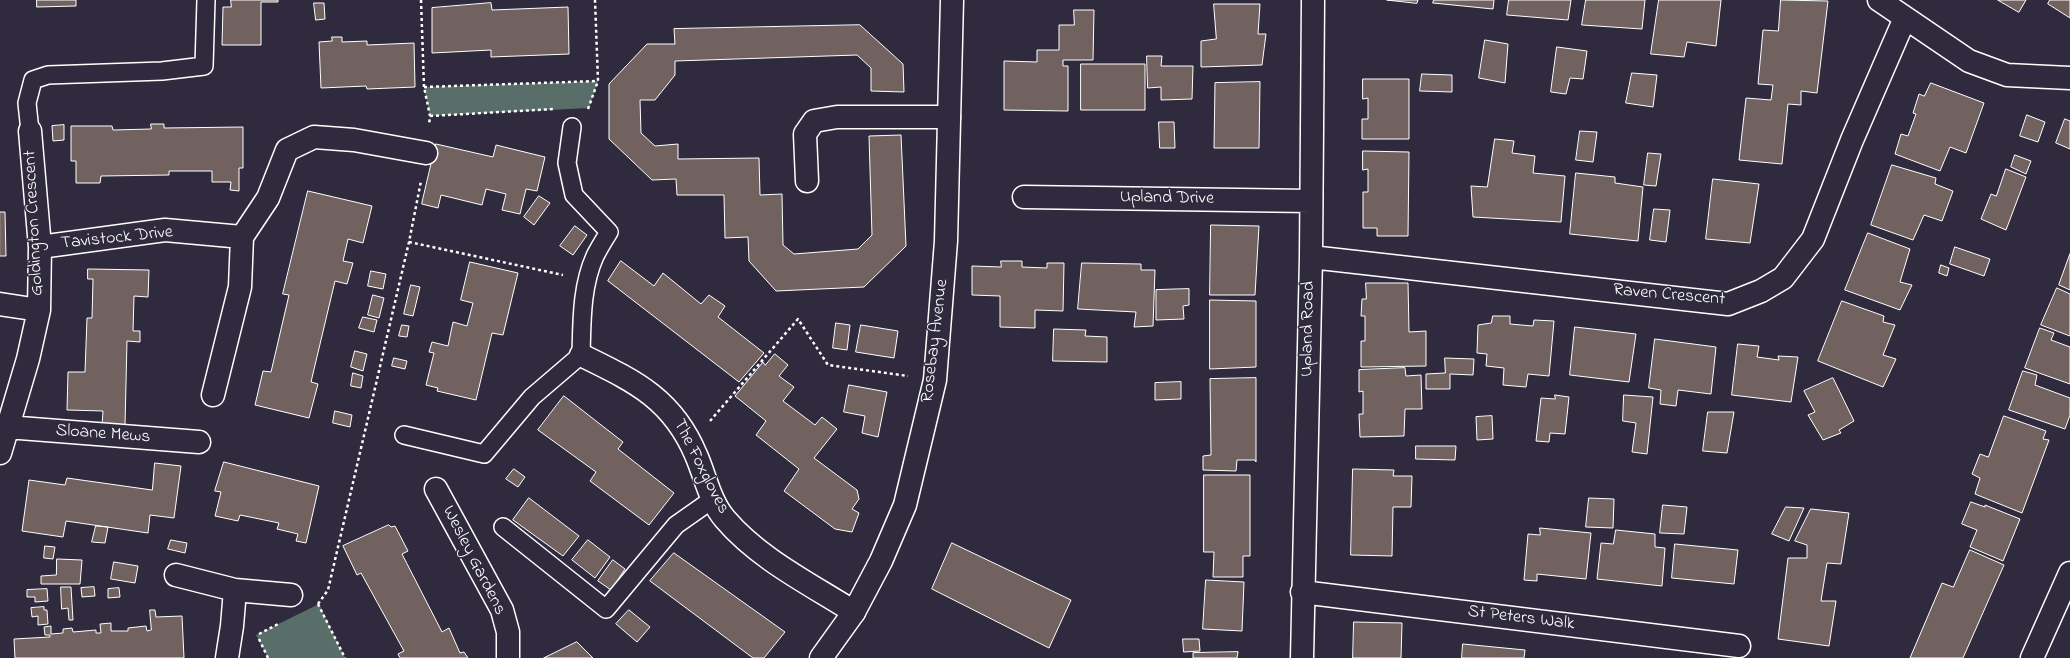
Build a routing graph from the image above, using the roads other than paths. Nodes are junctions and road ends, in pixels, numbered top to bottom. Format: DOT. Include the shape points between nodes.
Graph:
graph roads {
  1 [pos="206,0"];
  2 [pos="952,0"];
  3 [pos="1313,0"];
  4 [pos="1879,0"];
  5 [pos="1905,18"];
  6 [pos="2070,78"];
  7 [pos="949,117"];
  8 [pos="572,128"];
  9 [pos="30,131"];
  10 [pos="426,154"];
  11 [pos="807,181"];
  12 [pos="1024,198"];
  13 [pos="1310,200"];
  14 [pos="242,237"];
  15 [pos="40,247"];
  16 [pos="1311,256"];
  17 [pos="0,304"];
  18 [pos="39,310"];
  19 [pos="581,355"];
  20 [pos="213,395"];
  21 [pos="7,427"];
  22 [pos="404,435"];
  23 [pos="199,442"];
  24 [pos="0,453"];
  25 [pos="436,489"];
  26 [pos="713,499"];
  27 [pos="503,527"];
  28 [pos="2070,573"];
  29 [pos="176,575"];
  30 [pos="235,590"];
  31 [pos="1302,592"];
  32 [pos="291,595"];
  33 [pos="854,612"];
  34 [pos="1739,646"];
  35 [pos="227,658"];
  36 [pos="508,658"];
  37 [pos="821,658"];
  38 [pos="1302,658"];
  39 [pos="2032,658"];
  1 -- 9 [label="lane" via="204,66 162,71 48,75 33,80 27,103"];
  2 -- 7 [label="street, Rosebay Avenue"];
  3 -- 13 [label="street, Upland Road"];
  4 -- 5 [label="street"];
  5 -- 6 [label="street" via="1969,61 2007,75"];
  5 -- 16 [label="street, Raven Crescent" via="1852,140 1813,239 1783,278 1761,291 1728,304"];
  7 -- 11 [label="street" via="836,117 814,121 805,134"];
  7 -- 33 [label="street, Rosebay Avenue" via="946,241 935,380 905,504 881,561"];
  8 -- 19 [label="lane" via="567,163 574,195 609,232 595,257 587,281 583,304"];
  9 -- 15 [label="street, Goldington Crescent"];
  10 -- 14 [label="street" via="354,140 314,137 287,150 268,198"];
  12 -- 13 [label="street, Upland Drive"];
  13 -- 16 [label="street, Upland Road"];
  14 -- 15 [label="street, Tavistock Drive" via="165,230"];
  14 -- 20 [label="street" via="240,287"];
  15 -- 18 [label="street, Goldington Crescent"];
  16 -- 31 [label="street, Upland Road"];
  17 -- 18 [label="street"];
  18 -- 21 [label="street, Goldington Crescent" via="28,359"];
  19 -- 22 [label="lane" via="532,397 484,454"];
  19 -- 26 [label="street, The Foxgloves" via="623,376 654,396 676,418 691,443"];
  21 -- 23 [label="street, Sloane Mews"];
  21 -- 24 [label="street, Goldington Crescent"];
  25 -- 36 [label="street, Wesley Gardens" via="502,610 508,632"];
  26 -- 27 [label="lane" via="676,525 606,609"];
  26 -- 33 [label="street, The Foxgloves" via="724,517 744,540 777,564"];
  28 -- 39 [label="street"];
  29 -- 30 [label="street"];
  30 -- 32 [label="street"];
  30 -- 35 [label="street"];
  31 -- 34 [label="street, St Peters Walk"];
  31 -- 38 [label="street, Upland Road"];
  33 -- 37 [label="street, Rosebay Avenue"];
}
